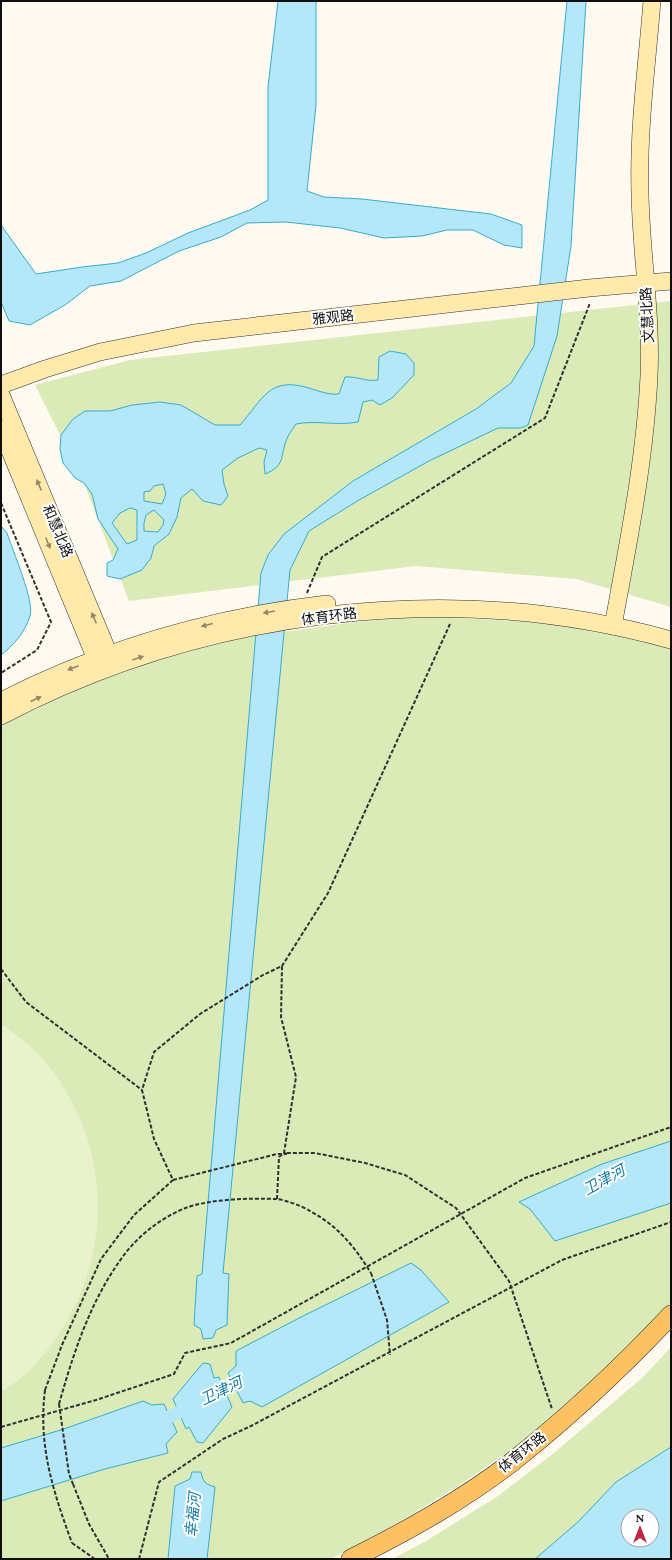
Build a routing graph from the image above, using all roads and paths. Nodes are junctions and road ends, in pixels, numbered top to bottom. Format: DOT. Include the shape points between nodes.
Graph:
graph roads {
  1 [pos="641,1"];
  2 [pos="652,1"];
  3 [pos="671,273"];
  4 [pos="641,280"];
  5 [pos="671,281"];
  6 [pos="594,285"];
  7 [pos="520,293"];
  8 [pos="1,377"];
  9 [pos="1,385"];
  10 [pos="1,395"];
  11 [pos="1,429"];
  12 [pos="1,503"];
  13 [pos="306,596"];
  14 [pos="456,610"];
  15 [pos="293,615"];
  16 [pos="609,620"];
  17 [pos="671,630"];
  18 [pos="671,640"];
  19 [pos="105,663"];
  20 [pos="1,673"];
  21 [pos="1,701"];
  22 [pos="1,716"];
  23 [pos="282,966"];
  24 [pos="1,969"];
  25 [pos="142,1090"];
  26 [pos="671,1127"];
  27 [pos="286,1153"];
  28 [pos="173,1180"];
  29 [pos="277,1199"];
  30 [pos="460,1214"];
  31 [pos="671,1222"];
  32 [pos="367,1266"];
  33 [pos="511,1287"];
  34 [pos="671,1315"];
  35 [pos="671,1332"];
  36 [pos="390,1355"];
  37 [pos="555,1426"];
  38 [pos="1,1427"];
  39 [pos="95,1559"];
  40 [pos="109,1559"];
  41 [pos="139,1559"];
  42 [pos="351,1559"];
  43 [pos="374,1559"];
  1 -- 4 [label="main road, 文慧北路" via="630,164 630,203"];
  2 -- 4 [label="main road, 文慧北路" via="640,147"];
  3 -- 4 [label="main road, 雅观路"];
  4 -- 5 [label="main road, 雅观路"];
  4 -- 6 [label="main road, 雅观路"];
  4 -- 16 [label="main road, 文慧北路" via="649,348 647,418 639,475"];
  6 -- 7 [label="main road, 雅观路"];
  6 -- 13 [label="path" via="545,418 322,557"];
  7 -- 8 [label="main road, 雅观路" via="190,327 97,346 40,362"];
  7 -- 9 [label="main road, 雅观路" via="173,337 100,352 51,366"];
  19 -- 10 [label="main road, 和慧北路, one-way"];
  11 -- 19 [label="main road, 和慧北路, one-way"];
  12 -- 20 [label="path" via="51,622 37,650"];
  14 -- 15 [label="main road, 体育环路"];
  14 -- 16 [label="main road, 体育环路"];
  14 -- 23 [label="path" via="328,893"];
  15 -- 16 [label="main road, 体育环路" via="372,600 471,600 539,604"];
  15 -- 19 [label="main road, 体育环路" via="245,623 178,645"];
  16 -- 17 [label="main road, 体育环路"];
  16 -- 18 [label="main road, 体育环路"];
  19 -- 21 [label="main road, 体育环路, one-way" via="66,671"];
  22 -- 19 [label="main road, 体育环路, one-way"];
  23 -- 25 [label="path" via="200,1014 154,1052"];
  23 -- 27 [label="path" via="281,1017 296,1077"];
  24 -- 25 [label="path" via="26,1002"];
  25 -- 28 [label="path" via="154,1139"];
  26 -- 30 [label="path" via="525,1178"];
  27 -- 28 [label="path, bridge"];
  27 -- 29 [label="path" via="279,1157"];
  27 -- 30 [label="path" via="315,1153 405,1175 456,1208"];
  28 -- 39 [label="path, bridge" via="134,1215 101,1259 62,1345 45,1390 42,1412 47,1466 57,1501 72,1542"];
  29 -- 32 [label="path" via="309,1210 333,1226 356,1248"];
  29 -- 40 [label="path, bridge" via="213,1202 184,1209 153,1225 124,1254 101,1289 81,1330 59,1404 69,1474 89,1524"];
  30 -- 32 [label="path"];
  30 -- 33 [label="path"];
  31 -- 33 [label="path" via="562,1260"];
  32 -- 36 [label="path, bridge" via="387,1320"];
  32 -- 38 [label="path" via="231,1343 185,1353 174,1374 96,1400"];
  33 -- 37 [label="path" via="549,1395"];
  33 -- 41 [label="path" via="223,1439 158,1482"];
  34 -- 37 [label="main road, 体育环路" via="630,1360"];
  35 -- 43 [label="main road, 体育环路" via="609,1394 515,1472 477,1499"];
  37 -- 42 [label="main road, 体育环路" via="517,1458 471,1490 424,1520"];
}
